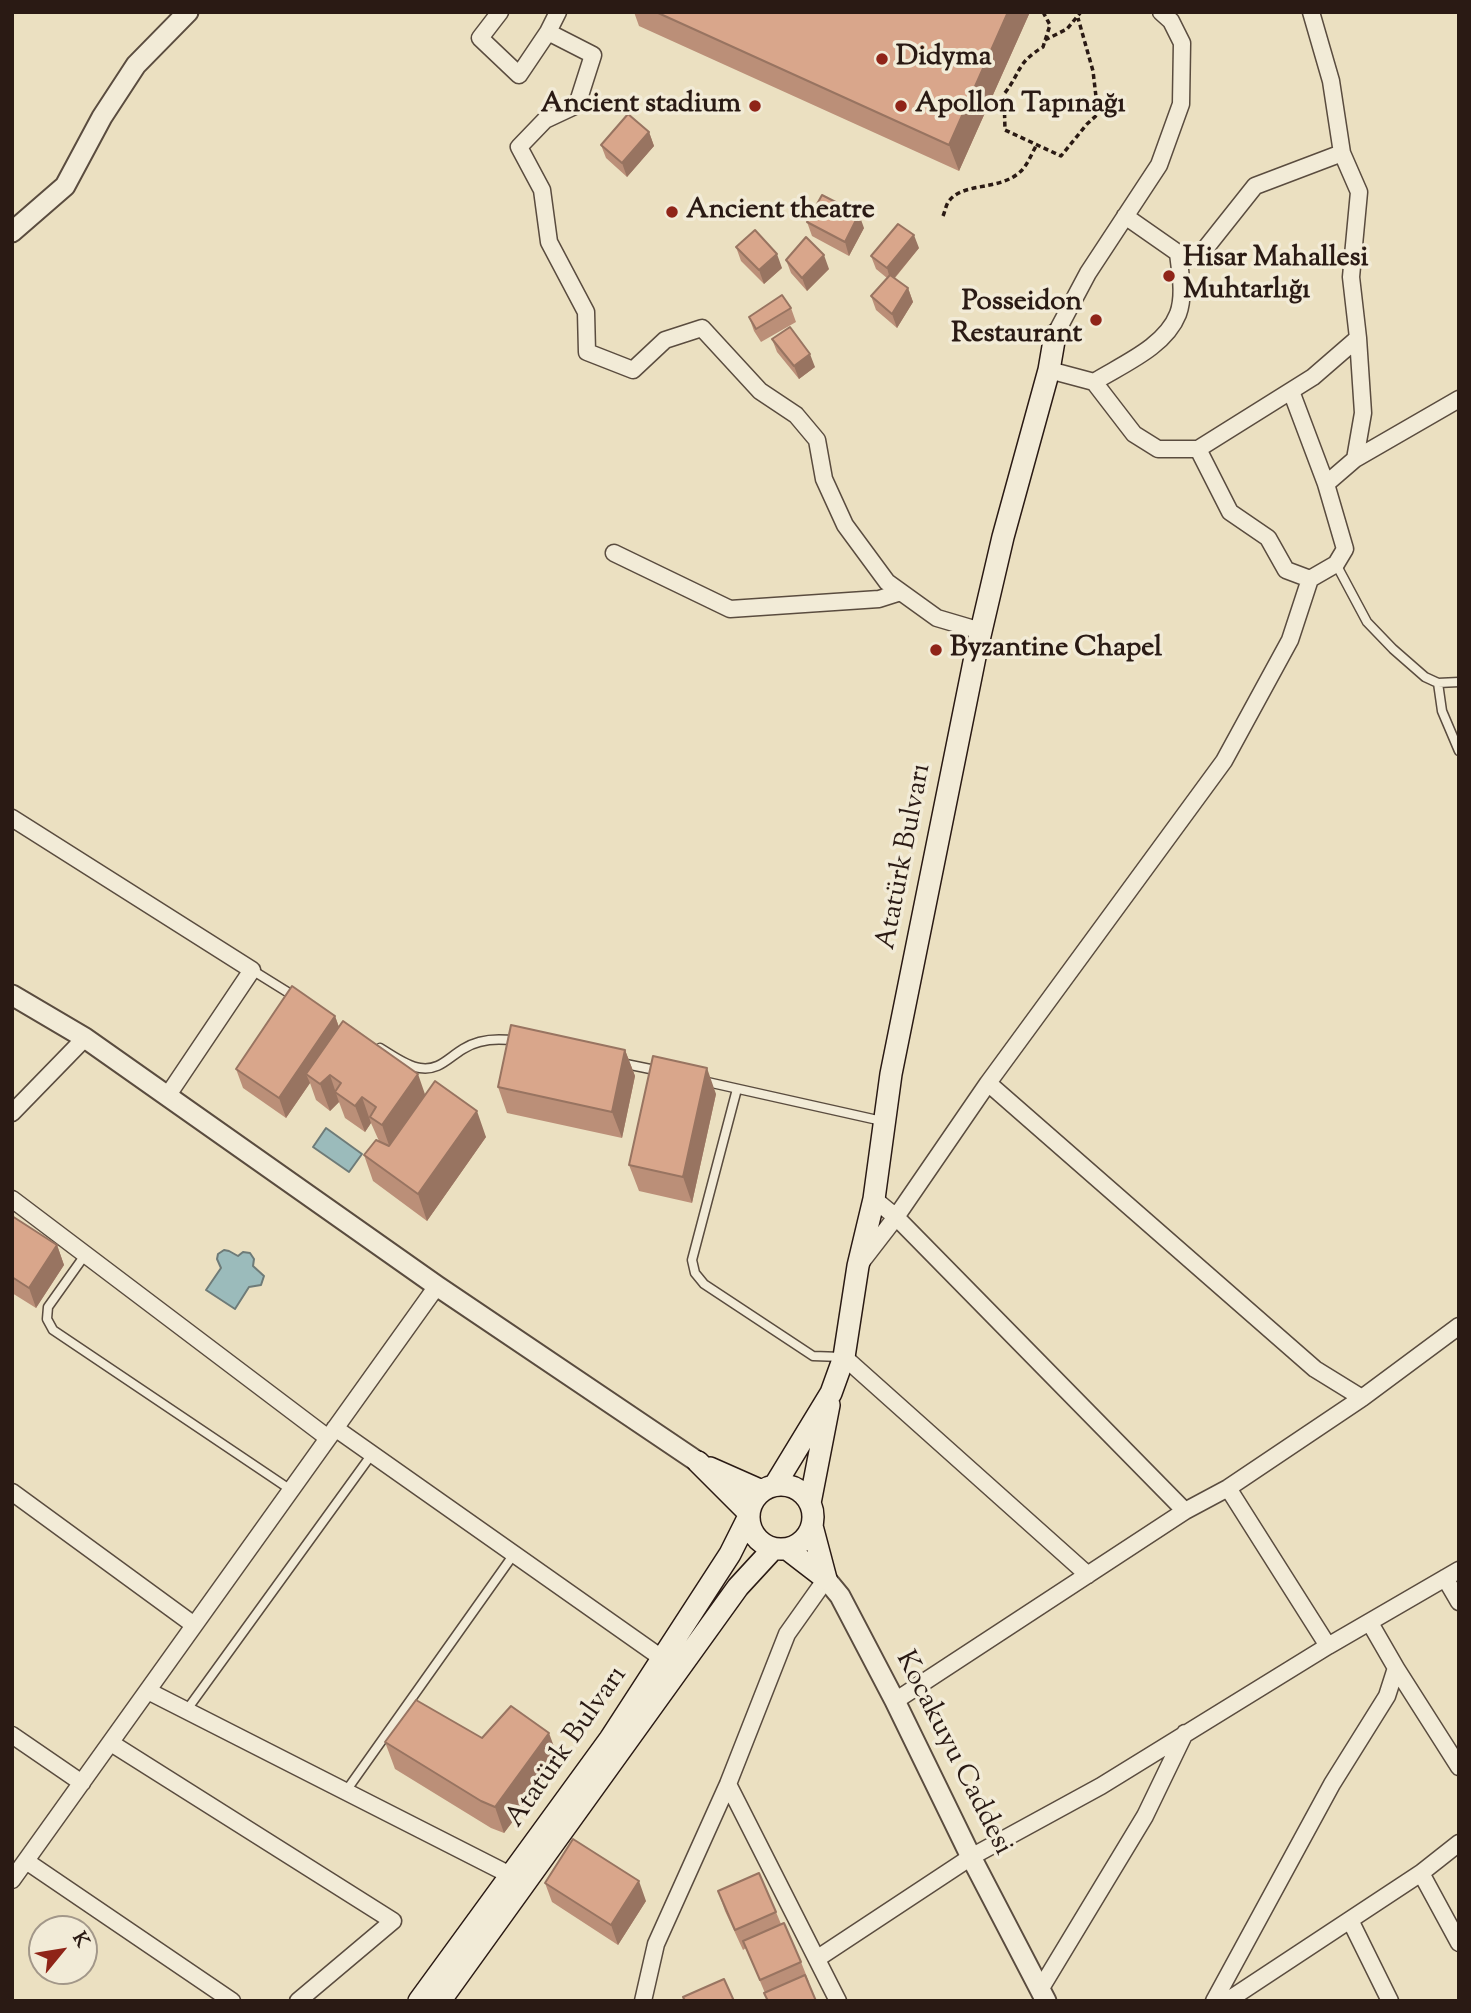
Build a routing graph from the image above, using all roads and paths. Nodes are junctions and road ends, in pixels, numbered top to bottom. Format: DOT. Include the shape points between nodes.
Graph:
graph roads {
  1 [pos="188,12"];
  2 [pos="500,12"];
  3 [pos="558,12"];
  4 [pos="1043,12"];
  5 [pos="1081,12"];
  6 [pos="1161,12"];
  7 [pos="1311,12"];
  8 [pos="1078,18"];
  9 [pos="548,32"];
  10 [pos="1045,40"];
  11 [pos="994,92"];
  12 [pos="1004,94"];
  13 [pos="1037,144"];
  14 [pos="1342,152"];
  15 [pos="943,216"];
  16 [pos="1125,216"];
  17 [pos="12,232"];
  18 [pos="1178,253"];
  19 [pos="1055,334"];
  20 [pos="1358,338"];
  21 [pos="1049,370"];
  22 [pos="1094,382"];
  23 [pos="1291,391"];
  24 [pos="1459,399"];
  25 [pos="1198,449"];
  26 [pos="1355,459"];
  27 [pos="1326,484"];
  28 [pos="614,553"];
  29 [pos="1336,564"];
  30 [pos="1310,579"];
  31 [pos="901,592"];
  32 [pos="981,631"];
  33 [pos="1459,682"];
  34 [pos="1438,683"];
  35 [pos="1459,751"];
  36 [pos="12,818"];
  37 [pos="252,970"];
  38 [pos="12,995"];
  39 [pos="310,1006"];
  40 [pos="85,1038"];
  41 [pos="524,1043"];
  42 [pos="373,1044"];
  43 [pos="609,1060"];
  44 [pos="673,1074"];
  45 [pos="699,1080"];
  46 [pos="988,1083"];
  47 [pos="737,1089"];
  48 [pos="169,1095"];
  49 [pos="12,1113"];
  50 [pos="885,1121"];
  51 [pos="12,1199"];
  52 [pos="874,1199"];
  53 [pos="896,1217"];
  54 [pos="85,1255"];
  55 [pos="858,1266"];
  56 [pos="437,1286"];
  57 [pos="1459,1326"];
  58 [pos="844,1357"];
  59 [pos="831,1393"];
  60 [pos="1362,1398"];
  61 [pos="332,1433"];
  62 [pos="372,1454"];
  63 [pos="698,1462"];
  64 [pos="769,1488"];
  65 [pos="1228,1488"];
  66 [pos="291,1490"];
  67 [pos="12,1492"];
  68 [pos="810,1503"];
  69 [pos="1185,1511"];
  70 [pos="748,1516"];
  71 [pos="812,1526"];
  72 [pos="780,1549"];
  73 [pos="514,1554"];
  74 [pos="1452,1574"];
  75 [pos="1088,1575"];
  76 [pos="826,1579"];
  77 [pos="1459,1602"];
  78 [pos="1370,1623"];
  79 [pos="194,1625"];
  80 [pos="1328,1646"];
  81 [pos="663,1659"];
  82 [pos="1396,1668"];
  83 [pos="148,1691"];
  84 [pos="895,1702"];
  85 [pos="186,1711"];
  86 [pos="1185,1733"];
  87 [pos="12,1735"];
  88 [pos="111,1743"];
  89 [pos="1459,1767"];
  90 [pos="82,1783"];
  91 [pos="729,1784"];
  92 [pos="346,1791"];
  93 [pos="1459,1843"];
  94 [pos="971,1857"];
  95 [pos="26,1861"];
  96 [pos="1421,1873"];
  97 [pos="512,1876"];
  98 [pos="12,1880"];
  99 [pos="1350,1920"];
  100 [pos="1459,1943"];
  101 [pos="818,1958"];
  102 [pos="1043,1995"];
  103 [pos="232,2001"];
  104 [pos="298,2001"];
  105 [pos="419,2001"];
  106 [pos="440,2001"];
  107 [pos="643,2001"];
  108 [pos="838,2001"];
  109 [pos="1214,2001"];
  110 [pos="1227,2001"];
  111 [pos="1390,2001"];
  1 -- 17 [label="street" via="136,65 65,186"];
  2 -- 9 [label="street" via="480,38 519,75"];
  3 -- 9 [label="street"];
  4 -- 10 [label="path" via="1050,25"];
  5 -- 8 [label="path"];
  6 -- 16 [label="street" via="1182,43 1181,104 1159,165"];
  7 -- 14 [label="street" via="1331,82"];
  8 -- 10 [label="path"];
  8 -- 13 [label="path" via="1093,71 1098,114 1061,156"];
  9 -- 31 [label="street" via="593,55 577,105 545,120 519,147 542,190 549,242 586,312 587,352 633,370 665,340 702,328 760,391 796,415 817,440 824,479 845,525 887,582"];
  10 -- 12 [label="path" via="1017,69"];
  11 -- 12 [label="path"];
  12 -- 13 [label="path" via="1005,130"];
  13 -- 15 [label="path" via="1021,171 1006,182 964,188 949,200"];
  14 -- 18 [label="street" via="1255,186 1201,254"];
  14 -- 20 [label="street" via="1359,191 1351,277"];
  16 -- 18 [label="street"];
  16 -- 19 [label="street"];
  18 -- 22 [label="street" via="1182,289 1178,313 1161,340"];
  19 -- 21 [label="main road, Atatürk Bulvarı"];
  20 -- 23 [label="street"];
  20 -- 26 [label="street" via="1363,414"];
  21 -- 22 [label="street"];
  21 -- 32 [label="main road, Atatürk Bulvarı"];
  22 -- 25 [label="street" via="1133,434 1158,449"];
  23 -- 25 [label="street"];
  23 -- 27 [label="street"];
  24 -- 26 [label="street"];
  25 -- 30 [label="street" via="1230,512 1268,538 1286,570"];
  26 -- 27 [label="street"];
  27 -- 29 [label="street" via="1345,549"];
  28 -- 31 [label="street" via="730,609 879,599"];
  29 -- 30 [label="street"];
  29 -- 34 [label="lane" via="1367,622 1417,670"];
  30 -- 46 [label="street" via="1290,640 1224,761"];
  31 -- 32 [label="street" via="937,618"];
  32 -- 50 [label="main road, Atatürk Bulvarı"];
  33 -- 34 [label="lane"];
  34 -- 35 [label="lane" via="1442,711"];
  36 -- 37 [label="street"];
  37 -- 39 [label="lane"];
  37 -- 48 [label="street"];
  38 -- 40 [label="street"];
  40 -- 48 [label="street"];
  40 -- 49 [label="street"];
  41 -- 42 [label="lane" via="477,1042 430,1068 412,1066"];
  43 -- 44 [label="lane"];
  45 -- 47 [label="lane"];
  46 -- 53 [label="street"];
  46 -- 60 [label="street" via="1315,1369"];
  47 -- 50 [label="lane"];
  47 -- 58 [label="lane" via="692,1260 695,1273 704,1284 813,1356"];
  48 -- 56 [label="street"];
  50 -- 52 [label="main road, Atatürk Bulvarı"];
  51 -- 54 [label="street"];
  52 -- 53 [label="street"];
  52 -- 55 [label="main road, Atatürk Bulvarı"];
  53 -- 55 [label="street"];
  53 -- 69 [label="street"];
  54 -- 61 [label="street"];
  54 -- 66 [label="lane" via="48,1307 52,1330"];
  55 -- 58 [label="main road, Atatürk Bulvarı"];
  56 -- 61 [label="street"];
  56 -- 63 [label="street"];
  57 -- 60 [label="street"];
  58 -- 59 [label="main road, Atatürk Bulvarı"];
  58 -- 75 [label="street"];
  59 -- 64 [label="main road, Atatürk Bulvarı"];
  59 -- 68 [label="main road, Atatürk Bulvarı"];
  60 -- 65 [label="street"];
  61 -- 62 [label="street"];
  61 -- 66 [label="street"];
  62 -- 73 [label="street"];
  62 -- 85 [label="lane"];
  63 -- 64 [label="main road"];
  63 -- 70 [label="main road"];
  64 -- 68 [label="main road" via="792,1487"];
  64 -- 70 [label="main road" via="751,1504"];
  65 -- 69 [label="street"];
  65 -- 80 [label="street"];
  66 -- 79 [label="street"];
  67 -- 79 [label="street"];
  68 -- 71 [label="main road"];
  69 -- 75 [label="street"];
  70 -- 72 [label="main road" via="755,1538"];
  70 -- 81 [label="main road, Atatürk Bulvarı" via="730,1554"];
  71 -- 72 [label="main road" via="803,1541"];
  71 -- 76 [label="main road"];
  72 -- 76 [label="main road, Kocakuyu Caddesi"];
  72 -- 106 [label="main road, Atatürk Bulvarı" via="738,1587"];
  73 -- 81 [label="street"];
  73 -- 92 [label="lane"];
  74 -- 77 [label="street"];
  74 -- 78 [label="street"];
  75 -- 84 [label="street"];
  76 -- 84 [label="street, Kocakuyu Caddesi" via="840,1596"];
  76 -- 91 [label="street" via="787,1634"];
  78 -- 80 [label="street"];
  78 -- 82 [label="street"];
  79 -- 83 [label="street"];
  80 -- 86 [label="street"];
  81 -- 97 [label="main road, Atatürk Bulvarı"];
  82 -- 89 [label="street"];
  82 -- 109 [label="street" via="1387,1696 1332,1784"];
  83 -- 85 [label="street"];
  83 -- 88 [label="street"];
  84 -- 94 [label="street, Kocakuyu Caddesi"];
  85 -- 92 [label="street"];
  86 -- 94 [label="street" via="1101,1786"];
  86 -- 102 [label="street" via="1144,1816"];
  87 -- 90 [label="street"];
  88 -- 90 [label="street"];
  88 -- 104 [label="street" via="393,1921"];
  90 -- 95 [label="street"];
  91 -- 101 [label="street"];
  91 -- 107 [label="street" via="656,1944"];
  92 -- 97 [label="street"];
  93 -- 96 [label="street"];
  94 -- 101 [label="street"];
  94 -- 102 [label="street, Kocakuyu Caddesi"];
  95 -- 98 [label="street"];
  95 -- 103 [label="street"];
  96 -- 99 [label="street"];
  96 -- 100 [label="street"];
  97 -- 105 [label="main road, Atatürk Bulvarı"];
  99 -- 110 [label="street"];
  99 -- 111 [label="street"];
  101 -- 108 [label="street"];
}
